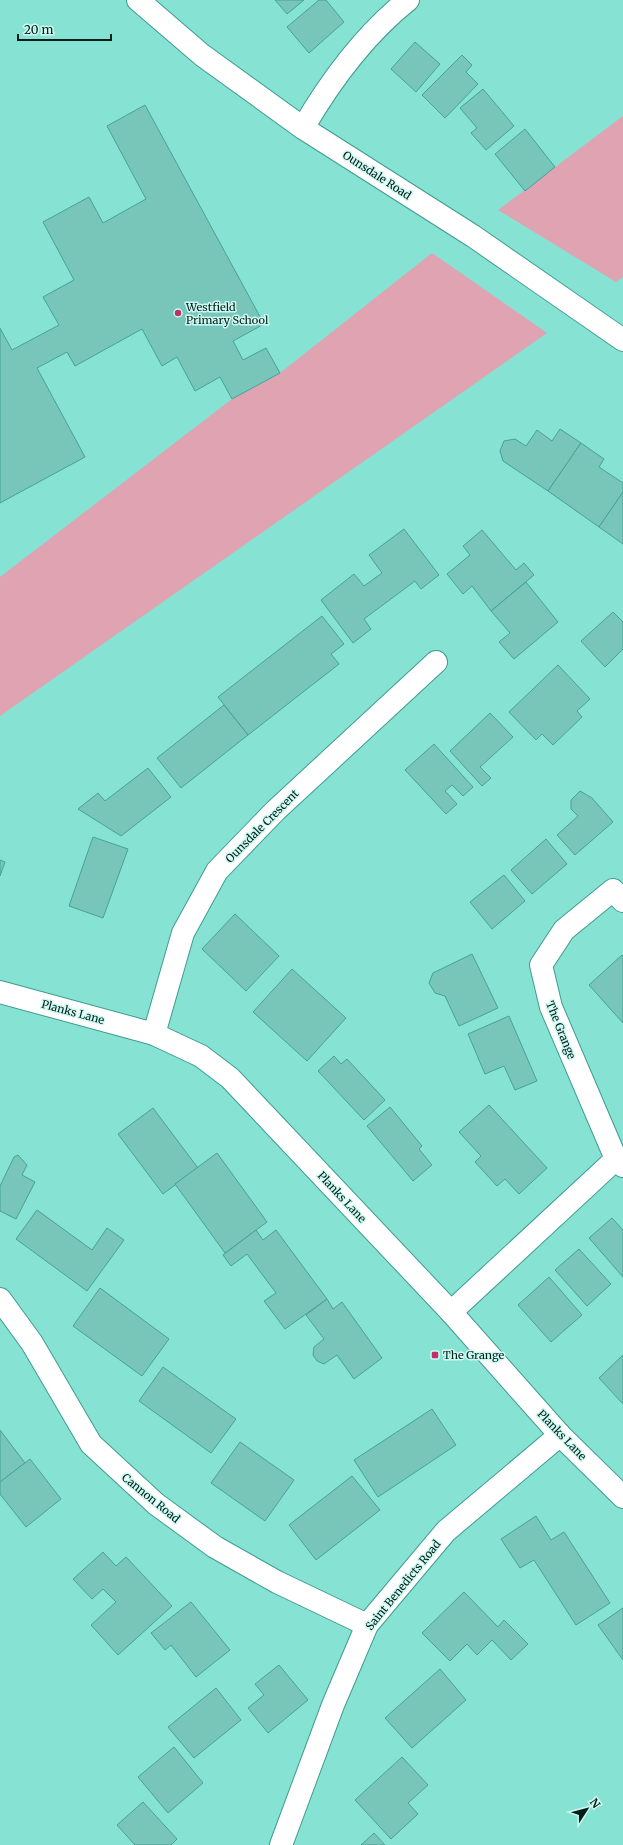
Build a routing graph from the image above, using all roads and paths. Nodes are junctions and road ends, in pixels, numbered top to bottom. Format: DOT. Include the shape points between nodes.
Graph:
graph roads {
  1 [pos="138,0"];
  2 [pos="408,0"];
  3 [pos="303,128"];
  4 [pos="623,340"];
  5 [pos="436,662"];
  6 [pos="623,901"];
  7 [pos="0,992"];
  8 [pos="154,1034"];
  9 [pos="619,1162"];
  10 [pos="0,1299"];
  11 [pos="451,1312"];
  12 [pos="560,1435"];
  13 [pos="623,1497"];
  14 [pos="367,1625"];
  15 [pos="281,1845"];
  1 -- 3 [label="street, Ounsdale Road" via="202,56"];
  2 -- 3 [label="street" via="358,48 325,91"];
  3 -- 4 [label="street, Ounsdale Road" via="473,236"];
  5 -- 8 [label="street, Ounsdale Crescent" via="275,811 217,871 183,933"];
  6 -- 9 [label="street, The Grange" via="613,890 564,930 541,965 551,1007"];
  7 -- 8 [label="street, Planks Lane"];
  8 -- 11 [label="street, Planks Lane" via="201,1056 230,1078"];
  9 -- 11 [label="street, The Grange"];
  10 -- 14 [label="street, Cannon Road" via="32,1344 92,1444 150,1500 215,1547 277,1582"];
  11 -- 12 [label="street, Planks Lane"];
  12 -- 13 [label="street, Planks Lane"];
  12 -- 14 [label="street, Saint Benedicts Road" via="446,1531"];
  14 -- 15 [label="street, Saint Benedicts Road" via="333,1706"];
}
